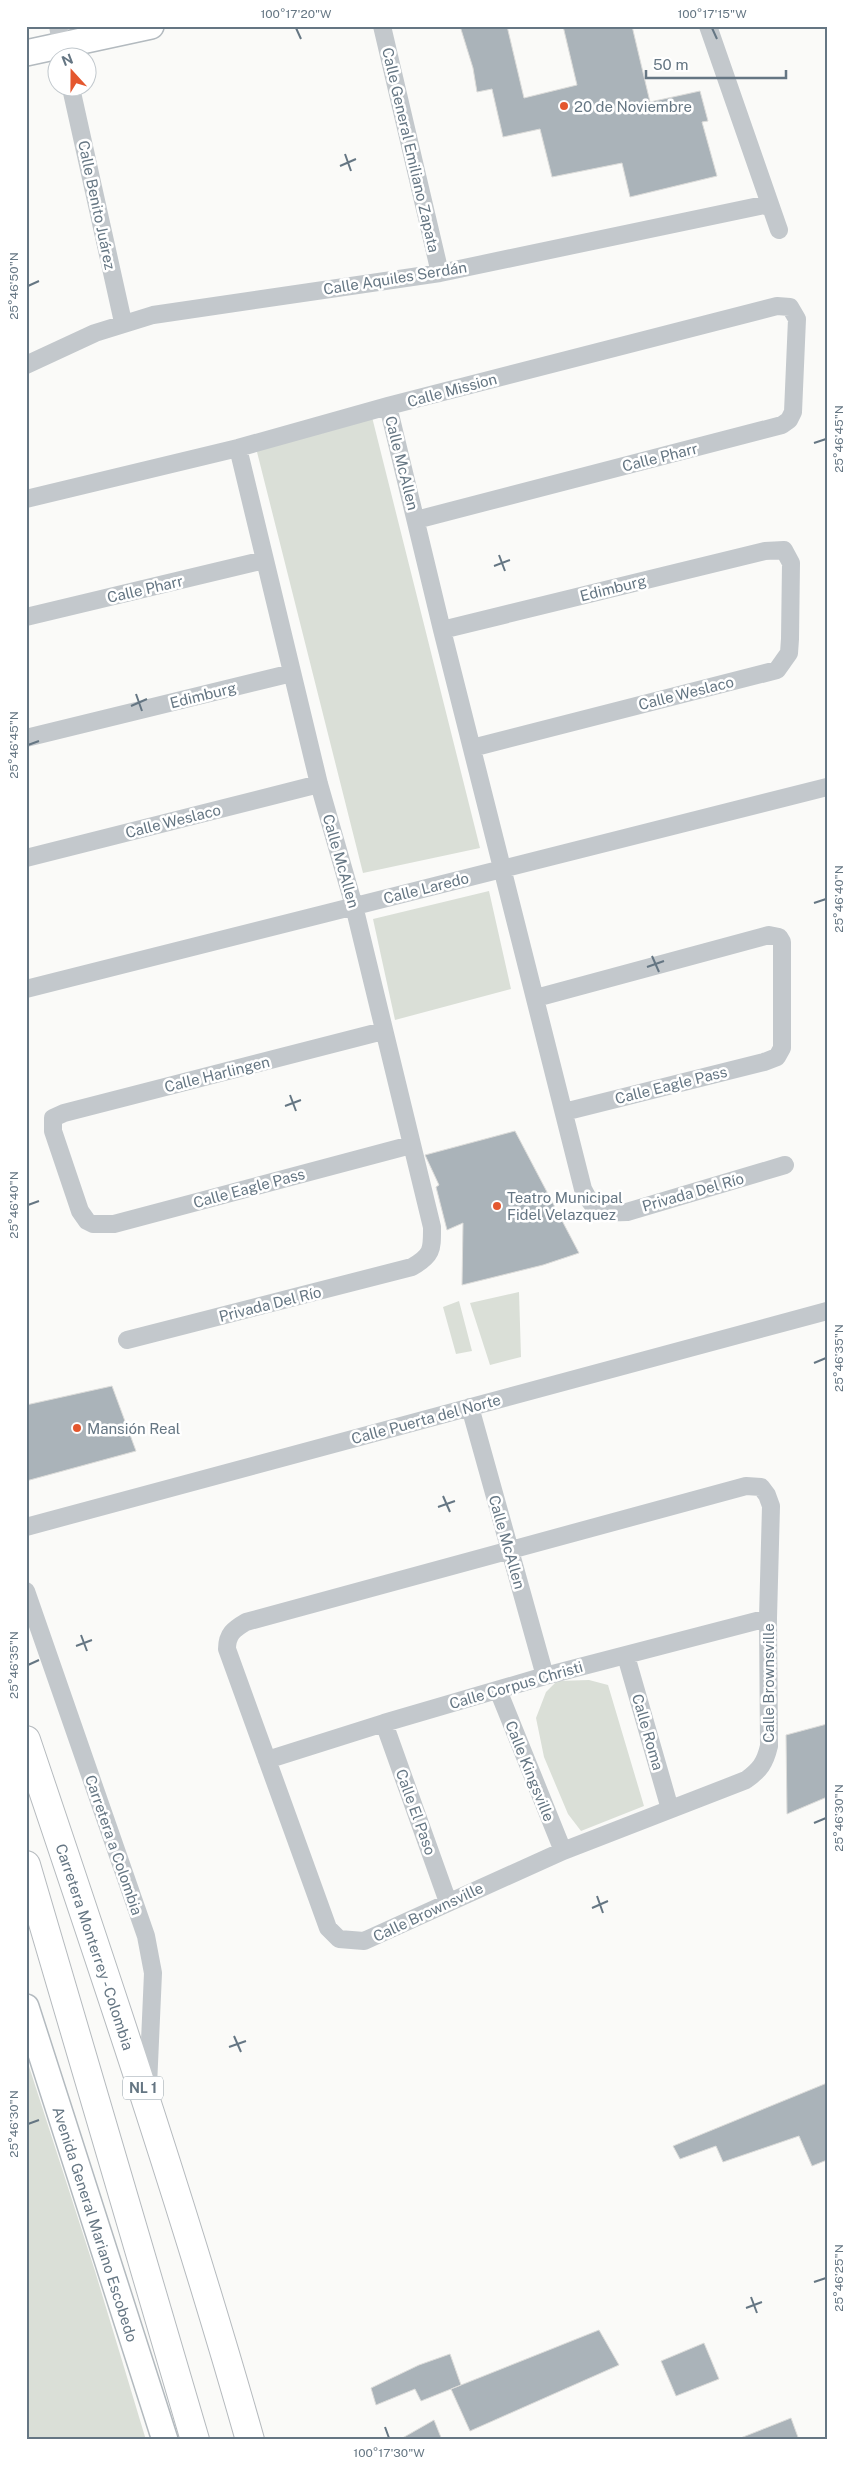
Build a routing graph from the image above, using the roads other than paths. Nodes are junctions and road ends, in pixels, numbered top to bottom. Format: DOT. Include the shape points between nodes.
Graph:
graph roads {
  1 [pos="151,26"];
  2 [pos="382,26"];
  3 [pos="708,26"];
  4 [pos="61,43"];
  5 [pos="26,53"];
  6 [pos="73,98"];
  7 [pos="770,204"];
  8 [pos="779,230"];
  9 [pos="440,273"];
  10 [pos="790,307"];
  11 [pos="123,322"];
  12 [pos="26,365"];
  13 [pos="388,406"];
  14 [pos="238,448"];
  15 [pos="26,499"];
  16 [pos="416,520"];
  17 [pos="784,550"];
  18 [pos="264,560"];
  19 [pos="26,617"];
  20 [pos="442,630"];
  21 [pos="292,673"];
  22 [pos="26,738"];
  23 [pos="472,748"];
  24 [pos="319,784"];
  25 [pos="827,787"];
  26 [pos="26,858"];
  27 [pos="502,869"];
  28 [pos="354,906"];
  29 [pos="26,989"];
  30 [pos="536,998"];
  31 [pos="382,1031"];
  32 [pos="564,1112"];
  33 [pos="411,1145"];
  34 [pos="785,1165"];
  35 [pos="583,1189"];
  36 [pos="87,1221"];
  37 [pos="412,1267"];
  38 [pos="827,1310"];
  39 [pos="127,1340"];
  40 [pos="470,1407"];
  41 [pos="26,1527"];
  42 [pos="510,1552"];
  43 [pos="26,1591"];
  44 [pos="768,1618"];
  45 [pos="626,1656"];
  46 [pos="545,1676"];
  47 [pos="498,1690"];
  48 [pos="384,1723"];
  49 [pos="26,1740"];
  50 [pos="267,1760"];
  51 [pos="670,1809"];
  52 [pos="563,1851"];
  53 [pos="26,1865"];
  54 [pos="448,1902"];
  55 [pos="26,2007"];
  56 [pos="150,2109"];
  57 [pos="165,2440"];
  58 [pos="195,2440"];
  59 [pos="250,2440"];
  1 -- 4 [label="street"];
  2 -- 9 [label="street, Calle General Emiliano Zapata"];
  3 -- 7 [label="street"];
  4 -- 5 [label="street"];
  6 -- 11 [label="street, Calle Benito Juárez"];
  7 -- 8 [label="street"];
  7 -- 9 [label="street, Calle Aquiles Serdán"];
  9 -- 11 [label="street, Calle Aquiles Serdán"];
  10 -- 13 [label="street, Calle Mission" via="770,307"];
  10 -- 16 [label="street, Calle Pharr" via="798,326 793,412 782,425"];
  11 -- 12 [label="street, Calle Aquiles Serdán" via="94,332"];
  13 -- 14 [label="street, Calle Mission"];
  13 -- 16 [label="street, Calle McAllen"];
  14 -- 15 [label="street, Calle Mission"];
  14 -- 18 [label="street, Calle McAllen"];
  16 -- 20 [label="street, Calle McAllen"];
  17 -- 20 [label="street, Edimburg" via="764,551"];
  17 -- 23 [label="street, Calle Weslaco" via="791,563 790,639 789,652 777,670"];
  18 -- 19 [label="street, Calle Pharr"];
  18 -- 21 [label="street, Calle McAllen"];
  20 -- 23 [label="street, Calle McAllen"];
  21 -- 22 [label="street, Edimburg"];
  21 -- 24 [label="street, Calle McAllen"];
  23 -- 27 [label="street, Calle McAllen"];
  24 -- 26 [label="street, Calle Weslaco"];
  24 -- 28 [label="street, Calle McAllen"];
  25 -- 27 [label="street, Calle Laredo"];
  27 -- 28 [label="street, Calle Laredo"];
  27 -- 30 [label="street, Calle McAllen"];
  28 -- 29 [label="street, Calle Laredo"];
  28 -- 31 [label="street, Calle McAllen"];
  30 -- 32 [label="street, Calle McAllen"];
  30 -- 32 [label="street, Calle Eagle Pass" via="769,935 779,937 783,946 782,1048 776,1057"];
  31 -- 33 [label="street, Calle McAllen"];
  31 -- 36 [label="street, Calle Harlingen" via="53,1118 53,1131 74,1198"];
  32 -- 35 [label="street, Calle McAllen"];
  33 -- 36 [label="street, Calle Eagle Pass" via="114,1224"];
  33 -- 37 [label="street, Calle McAllen" via="432,1227 432,1249"];
  34 -- 35 [label="street, Privada Del Río" via="627,1212 598,1210"];
  37 -- 39 [label="street, Privada Del Río"];
  38 -- 40 [label="street, Calle Puerta del Norte"];
  40 -- 41 [label="street, Calle Puerta del Norte"];
  40 -- 42 [label="street, Calle McAllen"];
  42 -- 44 [label="street, Calle Brownsville" via="746,1486 761,1487 771,1506"];
  42 -- 46 [label="street, Calle McAllen"];
  42 -- 50 [label="street, Calle Brownsville" via="235,1628 227,1640 227,1649"];
  43 -- 56 [label="street, Carretera a Colombia" via="146,1936 153,1973 148,2070"];
  44 -- 45 [label="street, Calle Corpus Christi"];
  44 -- 51 [label="street, Calle Brownsville" via="769,1746 765,1762 746,1780"];
  45 -- 46 [label="street, Calle Corpus Christi"];
  45 -- 51 [label="street, Calle Roma"];
  46 -- 47 [label="street, Calle Corpus Christi"];
  47 -- 48 [label="street, Calle Corpus Christi"];
  47 -- 52 [label="street, Calle Kingsville"];
  48 -- 50 [label="street, Calle Corpus Christi"];
  48 -- 54 [label="street, Calle El Paso"];
  49 -- 56 [label="main road, Carretera Monterrey - Colombia / NL 1"];
  50 -- 54 [label="street, Calle Brownsville" via="328,1928 339,1939 364,1941"];
  51 -- 52 [label="street, Calle Brownsville"];
  52 -- 54 [label="street, Calle Brownsville"];
  53 -- 58 [label="main road"];
  55 -- 57 [label="street, Avenida General Mariano Escobedo"];
  56 -- 59 [label="main road, Carretera Monterrey - Colombia / NL 1"];
}
